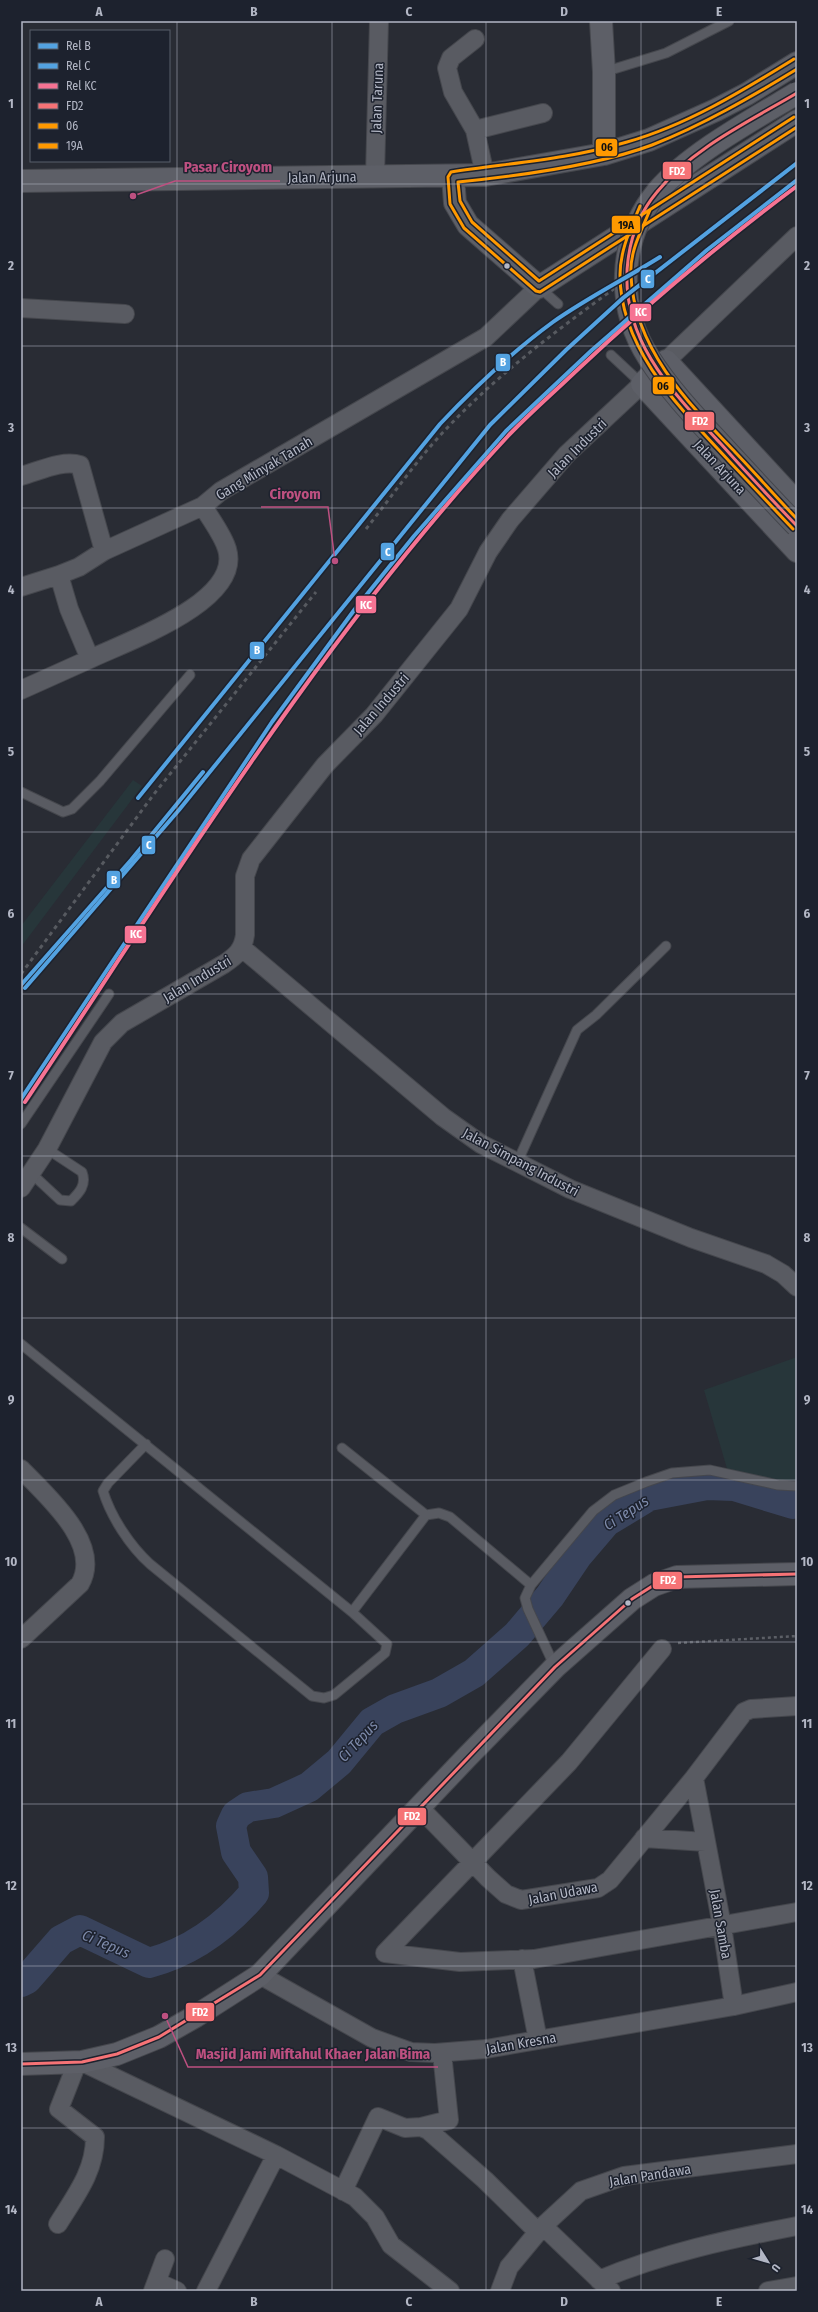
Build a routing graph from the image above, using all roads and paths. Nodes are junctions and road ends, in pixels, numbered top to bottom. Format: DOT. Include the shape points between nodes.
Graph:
graph roads {
  1 [pos="379,21"];
  2 [pos="601,21"];
  3 [pos="729,21"];
  4 [pos="475,39"];
  5 [pos="797,63"];
  6 [pos="604,72"];
  7 [pos="797,93"];
  8 [pos="544,113"];
  9 [pos="797,121"];
  10 [pos="475,130"];
  11 [pos="604,154"];
  12 [pos="485,175"];
  13 [pos="375,176"];
  14 [pos="453,177"];
  15 [pos="21,181"];
  16 [pos="797,236"];
  17 [pos="539,286"];
  18 [pos="558,304"];
  19 [pos="21,308"];
  20 [pos="125,314"];
  21 [pos="611,355"];
  22 [pos="666,361"];
  23 [pos="642,384"];
  24 [pos="21,476"];
  25 [pos="797,503"];
  26 [pos="203,506"];
  27 [pos="797,526"];
  28 [pos="104,551"];
  29 [pos="797,551"];
  30 [pos="59,575"];
  31 [pos="21,587"];
  32 [pos="90,659"];
  33 [pos="190,674"];
  34 [pos="21,690"];
  35 [pos="21,792"];
  36 [pos="666,946"];
  37 [pos="242,948"];
  38 [pos="109,994"];
  39 [pos="21,1124"];
  40 [pos="47,1149"];
  41 [pos="517,1163"];
  42 [pos="31,1172"];
  43 [pos="21,1188"];
  44 [pos="21,1228"];
  45 [pos="62,1259"];
  46 [pos="797,1287"];
  47 [pos="21,1344"];
  48 [pos="146,1444"];
  49 [pos="342,1448"];
  50 [pos="21,1468"];
  51 [pos="797,1486"];
  52 [pos="426,1515"];
  53 [pos="797,1574"];
  54 [pos="531,1585"];
  55 [pos="352,1612"];
  56 [pos="797,1636"];
  57 [pos="21,1639"];
  58 [pos="662,1649"];
  59 [pos="555,1667"];
  60 [pos="797,1706"];
  61 [pos="694,1778"];
  62 [pos="419,1807"];
  63 [pos="644,1838"];
  64 [pos="706,1842"];
  65 [pos="473,1861"];
  66 [pos="797,1912"];
  67 [pos="722,1926"];
  68 [pos="522,1959"];
  69 [pos="260,1975"];
  70 [pos="797,1992"];
  71 [pos="734,2006"];
  72 [pos="538,2040"];
  73 [pos="442,2053"];
  74 [pos="79,2062"];
  75 [pos="21,2064"];
  76 [pos="421,2126"];
  77 [pos="797,2154"];
  78 [pos="276,2155"];
  79 [pos="343,2191"];
  80 [pos="58,2224"];
  81 [pos="797,2226"];
  82 [pos="541,2229"];
  83 [pos="165,2259"];
  84 [pos="605,2285"];
  85 [pos="797,2286"];
  86 [pos="155,2287"];
  87 [pos="500,2288"];
  88 [pos="177,2291"];
  89 [pos="206,2291"];
  90 [pos="450,2291"];
  91 [pos="768,2291"];
  1 -- 13 [label="street, Jalan Taruna"];
  2 -- 6 [label="main road"];
  3 -- 6 [label="lane" via="666,52"];
  4 -- 10 [label="street" via="451,58 447,68 453,92"];
  5 -- 11 [label="main road, Jalan Arjuna" via="716,110 649,140"];
  6 -- 11 [label="main road"];
  7 -- 27 [label="main road, bridge" via="678,171 644,209 632,237 625,264 625,290 631,317 648,357 685,405"];
  8 -- 10 [label="street"];
  9 -- 17 [label="main road"];
  10 -- 12 [label="street"];
  11 -- 12 [label="main road, Jalan Arjuna"];
  12 -- 14 [label="main road, Jalan Arjuna"];
  13 -- 14 [label="main road, Jalan Arjuna"];
  13 -- 15 [label="main road, Jalan Arjuna"];
  14 -- 17 [label="main road" via="455,203 468,225"];
  16 -- 22 [label="street, Jalan Industri"];
  17 -- 18 [label="lane"];
  17 -- 26 [label="street, Gang Minyak Tanah" via="486,338 221,491"];
  19 -- 20 [label="street"];
  21 -- 23 [label="lane"];
  22 -- 23 [label="main road, Jalan Industri"];
  22 -- 25 [label="main road"];
  23 -- 29 [label="main road, Jalan Arjuna"];
  23 -- 37 [label="street, Jalan Industri" via="567,454 510,520 488,552 459,609 374,716 325,765 251,859 245,876 245,935"];
  24 -- 28 [label="street" via="56,466 74,463 80,465"];
  26 -- 28 [label="street, Gang Minyak Tanah"];
  26 -- 32 [label="street" via="227,550 228,566 217,588 204,601 173,620"];
  28 -- 30 [label="street, Gang Minyak Tanah" via="79,567"];
  30 -- 31 [label="street, Gang Minyak Tanah"];
  30 -- 32 [label="street" via="69,609"];
  32 -- 34 [label="street"];
  33 -- 35 [label="lane" via="72,809 63,812"];
  36 -- 41 [label="lane" via="596,1015 577,1030"];
  37 -- 40 [label="street, Jalan Industri" via="224,964 112,1031 103,1042"];
  37 -- 41 [label="street, Jalan Simpang Industri" via="443,1117 481,1144"];
  38 -- 39 [label="lane"];
  40 -- 42 [label="street, Jalan Industri"];
  40 -- 42 [label="lane" via="82,1172 84,1185 79,1193 71,1202 60,1200"];
  41 -- 46 [label="street, Jalan Simpang Industri" via="570,1189 676,1232 766,1264 783,1274"];
  42 -- 43 [label="street, Jalan Industri"];
  44 -- 45 [label="lane"];
  47 -- 48 [label="lane"];
  48 -- 55 [label="lane"];
  48 -- 55 [label="lane" via="102,1491 118,1522 150,1564 312,1696 324,1698 334,1695 385,1653 387,1644"];
  49 -- 52 [label="lane"];
  50 -- 57 [label="street" via="68,1519 75,1531 86,1564 80,1584"];
  51 -- 54 [label="lane" via="778,1485 710,1470 672,1473 646,1482 614,1495 593,1511"];
  52 -- 54 [label="lane" via="439,1513 450,1517"];
  52 -- 55 [label="lane"];
  53 -- 59 [label="main road" via="677,1577 654,1585 632,1599"];
  54 -- 59 [label="lane" via="525,1598 528,1609"];
  56 -- 58 [label="path" via="674,1644"];
  58 -- 65 [label="street" via="570,1762"];
  59 -- 62 [label="main road"];
  60 -- 61 [label="street, Jalan Udawa" via="751,1709 744,1712"];
  61 -- 63 [label="street, Jalan Udawa"];
  61 -- 64 [label="street, Jalan Samba"];
  62 -- 65 [label="street, Jalan Udawa"];
  62 -- 69 [label="main road"];
  63 -- 64 [label="street"];
  63 -- 65 [label="street, Jalan Udawa" via="610,1880 598,1888 525,1900 506,1894"];
  64 -- 67 [label="street, Jalan Samba"];
  65 -- 68 [label="street" via="384,1953 460,1962"];
  66 -- 67 [label="street"];
  67 -- 68 [label="street"];
  67 -- 71 [label="street, Jalan Samba"];
  68 -- 72 [label="street"];
  69 -- 73 [label="street, Jalan Kresna" via="372,2038 411,2052"];
  69 -- 74 [label="main road" via="159,2037 117,2054"];
  70 -- 71 [label="street, Jalan Kresna"];
  71 -- 72 [label="street, Jalan Kresna"];
  72 -- 73 [label="street, Jalan Kresna"];
  73 -- 76 [label="street" via="449,2120"];
  74 -- 75 [label="main road"];
  74 -- 78 [label="street"];
  74 -- 80 [label="street" via="59,2109 95,2137 95,2154 88,2174"];
  76 -- 79 [label="street" via="405,2128 378,2117"];
  76 -- 82 [label="street"];
  77 -- 82 [label="street, Jalan Pandawa" via="616,2178 582,2191"];
  78 -- 79 [label="street"];
  78 -- 89 [label="street"];
  79 -- 90 [label="street" via="354,2197 375,2217 391,2245"];
  81 -- 84 [label="street" via="698,2247 632,2266"];
  82 -- 84 [label="street"];
  82 -- 87 [label="street, Jalan Pandawa" via="509,2267"];
  83 -- 86 [label="street"];
  85 -- 91 [label="street"];
  86 -- 88 [label="street"];
}
